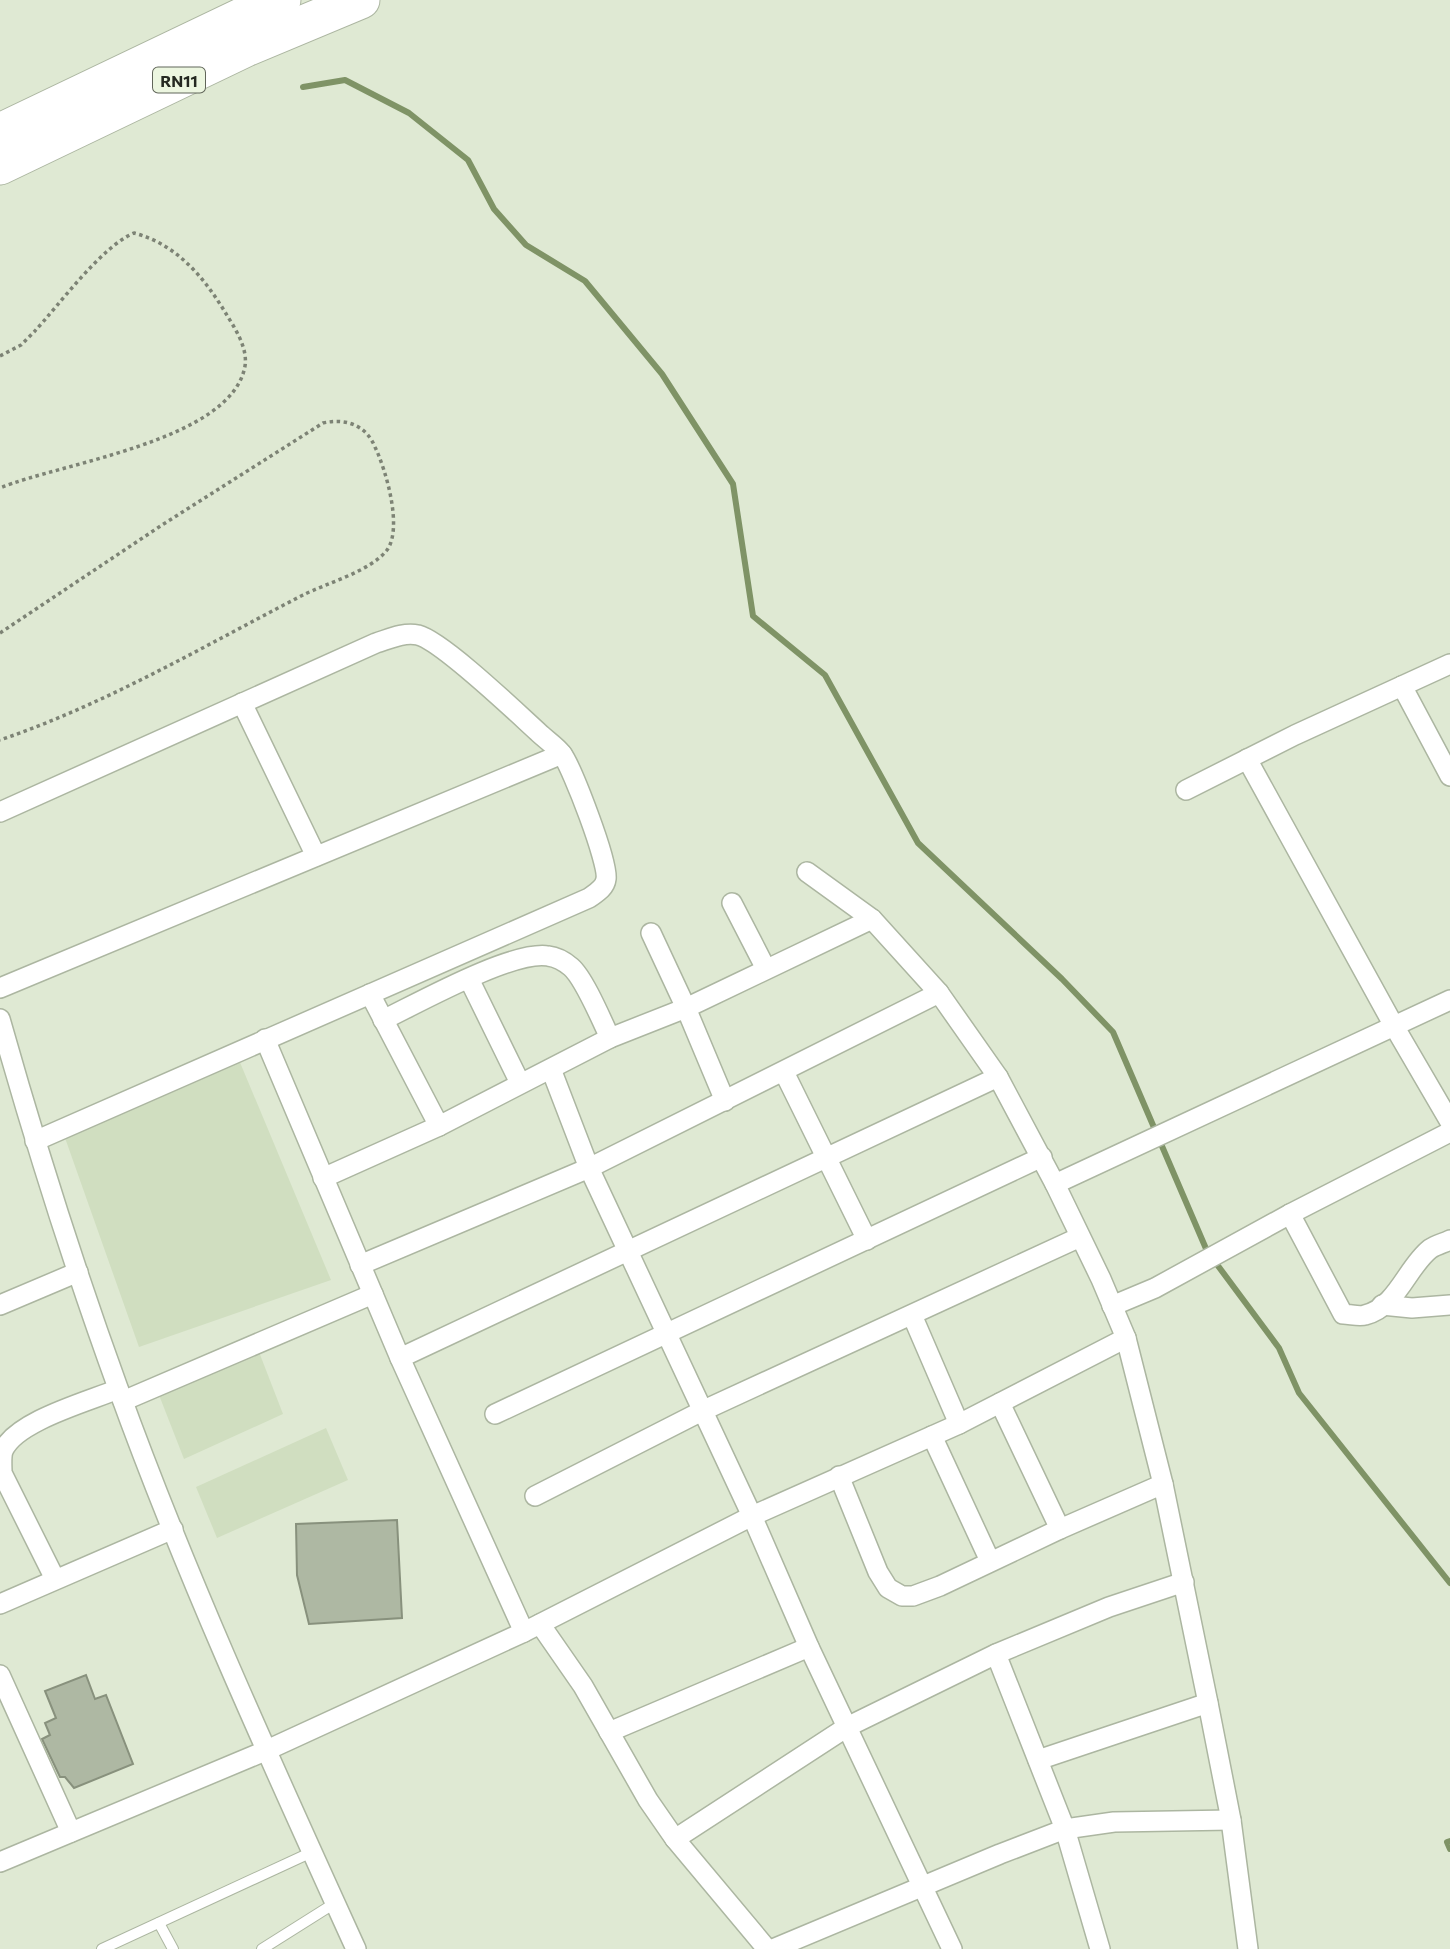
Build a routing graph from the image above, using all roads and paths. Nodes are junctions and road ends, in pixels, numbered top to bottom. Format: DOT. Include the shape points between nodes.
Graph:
graph roads {
  1 [pos="282,0"];
  2 [pos="361,0"];
  3 [pos="0,132"];
  4 [pos="0,166"];
  5 [pos="0,356"];
  6 [pos="0,488"];
  7 [pos="0,632"];
  8 [pos="1450,664"];
  9 [pos="1402,686"];
  10 [pos="243,704"];
  11 [pos="0,740"];
  12 [pos="562,754"];
  13 [pos="1247,759"];
  14 [pos="1450,776"];
  15 [pos="1186,790"];
  16 [pos="0,812"];
  17 [pos="316,856"];
  18 [pos="807,872"];
  19 [pos="732,903"];
  20 [pos="872,919"];
  21 [pos="651,933"];
  22 [pos="766,969"];
  23 [pos="469,979"];
  24 [pos="0,988"];
  25 [pos="939,993"];
  26 [pos="370,994"];
  27 [pos="1450,1000"];
  28 [pos="686,1007"];
  29 [pos="0,1020"];
  30 [pos="383,1020"];
  31 [pos="1394,1026"];
  32 [pos="610,1038"];
  33 [pos="265,1040"];
  34 [pos="551,1069"];
  35 [pos="784,1072"];
  36 [pos="998,1077"];
  37 [pos="520,1083"];
  38 [pos="725,1101"];
  39 [pos="1450,1122"];
  40 [pos="439,1126"];
  41 [pos="1450,1132"];
  42 [pos="35,1141"];
  43 [pos="1041,1157"];
  44 [pos="826,1159"];
  45 [pos="589,1168"];
  46 [pos="323,1178"];
  47 [pos="1055,1184"];
  48 [pos="1290,1214"];
  49 [pos="1080,1237"];
  50 [pos="867,1240"];
  51 [pos="1450,1240"];
  52 [pos="629,1250"];
  53 [pos="360,1265"];
  54 [pos="78,1272"];
  55 [pos="373,1294"];
  56 [pos="0,1305"];
  57 [pos="1382,1305"];
  58 [pos="1450,1305"];
  59 [pos="1112,1306"];
  60 [pos="912,1315"];
  61 [pos="667,1333"];
  62 [pos="1126,1338"];
  63 [pos="400,1358"];
  64 [pos="121,1395"];
  65 [pos="1000,1403"];
  66 [pos="702,1411"];
  67 [pos="495,1414"];
  68 [pos="959,1424"];
  69 [pos="932,1436"];
  70 [pos="839,1476"];
  71 [pos="1163,1484"];
  72 [pos="535,1496"];
  73 [pos="752,1516"];
  74 [pos="173,1529"];
  75 [pos="1060,1529"];
  76 [pos="990,1562"];
  77 [pos="55,1579"];
  78 [pos="1184,1582"];
  79 [pos="0,1604"];
  80 [pos="532,1628"];
  81 [pos="809,1647"];
  82 [pos="996,1654"];
  83 [pos="0,1675"];
  84 [pos="1208,1703"];
  85 [pos="847,1727"];
  86 [pos="609,1732"];
  87 [pos="265,1751"];
  88 [pos="1038,1760"];
  89 [pos="1231,1820"];
  90 [pos="1065,1829"];
  91 [pos="71,1832"];
  92 [pos="674,1839"];
  93 [pos="312,1852"];
  94 [pos="0,1862"];
  95 [pos="922,1887"];
  96 [pos="335,1903"];
  97 [pos="159,1923"];
  98 [pos="268,1947"];
  99 [pos="102,1949"];
  100 [pos="173,1949"];
  101 [pos="356,1949"];
  102 [pos="770,1949"];
  103 [pos="952,1949"];
  104 [pos="1100,1949"];
  105 [pos="1248,1949"];
  1 -- 3 [label="highway, RN11"];
  2 -- 4 [label="highway, RN11" via="246,48"];
  5 -- 6 [label="path" via="21,345 108,250 134,233 182,257 212,291 237,332 245,365 229,398 151,443"];
  7 -- 11 [label="path" via="323,424 336,420 360,426 369,434 387,483 394,526 387,550 374,562 112,693"];
  8 -- 9 [label="street"];
  9 -- 13 [label="street"];
  9 -- 14 [label="street"];
  10 -- 12 [label="street" via="376,643 418,635 506,702"];
  10 -- 16 [label="street"];
  10 -- 17 [label="street"];
  12 -- 17 [label="street"];
  12 -- 26 [label="street" via="603,851 605,884 589,898"];
  13 -- 15 [label="street"];
  13 -- 31 [label="street"];
  17 -- 24 [label="street"];
  18 -- 20 [label="street"];
  19 -- 22 [label="street"];
  20 -- 22 [label="street"];
  20 -- 25 [label="street"];
  21 -- 28 [label="street"];
  22 -- 28 [label="street"];
  23 -- 30 [label="street"];
  23 -- 32 [label="street" via="514,960 546,955 561,959 574,970"];
  23 -- 37 [label="street"];
  25 -- 35 [label="street"];
  25 -- 36 [label="street"];
  26 -- 30 [label="street"];
  26 -- 33 [label="street"];
  27 -- 31 [label="street"];
  28 -- 32 [label="street"];
  28 -- 38 [label="street"];
  29 -- 42 [label="street"];
  30 -- 40 [label="street"];
  31 -- 39 [label="street"];
  31 -- 47 [label="street"];
  32 -- 34 [label="street"];
  33 -- 42 [label="street"];
  33 -- 46 [label="street"];
  34 -- 37 [label="street"];
  34 -- 45 [label="street"];
  35 -- 38 [label="street"];
  35 -- 44 [label="street"];
  36 -- 43 [label="street"];
  36 -- 44 [label="street"];
  37 -- 40 [label="street"];
  38 -- 45 [label="street"];
  40 -- 46 [label="street"];
  41 -- 48 [label="street"];
  42 -- 54 [label="street"];
  43 -- 47 [label="street"];
  43 -- 50 [label="street"];
  44 -- 50 [label="street"];
  44 -- 52 [label="street"];
  45 -- 52 [label="street"];
  45 -- 53 [label="street"];
  46 -- 53 [label="street"];
  47 -- 49 [label="street"];
  48 -- 57 [label="street" via="1343,1314 1365,1315"];
  48 -- 59 [label="street" via="1155,1289"];
  49 -- 59 [label="street"];
  49 -- 60 [label="street"];
  50 -- 61 [label="street"];
  51 -- 57 [label="street" via="1430,1250"];
  52 -- 61 [label="street"];
  52 -- 63 [label="street"];
  53 -- 55 [label="street"];
  54 -- 56 [label="street"];
  54 -- 64 [label="street"];
  55 -- 63 [label="street"];
  55 -- 64 [label="street"];
  57 -- 58 [label="street"];
  59 -- 62 [label="street"];
  60 -- 66 [label="street"];
  60 -- 68 [label="street"];
  61 -- 66 [label="street"];
  61 -- 67 [label="street"];
  62 -- 65 [label="street"];
  62 -- 71 [label="street"];
  63 -- 80 [label="street"];
  64 -- 74 [label="street"];
  64 -- 77 [label="street" via="35,1423 12,1438 2,1454 2,1473"];
  65 -- 68 [label="street"];
  65 -- 75 [label="street"];
  66 -- 72 [label="street"];
  66 -- 73 [label="street"];
  68 -- 69 [label="street"];
  69 -- 70 [label="street"];
  69 -- 76 [label="street"];
  70 -- 73 [label="street"];
  70 -- 76 [label="street" via="878,1572 895,1593 913,1596"];
  71 -- 75 [label="street"];
  71 -- 78 [label="street"];
  73 -- 80 [label="street"];
  73 -- 81 [label="street"];
  74 -- 77 [label="street"];
  74 -- 87 [label="street"];
  75 -- 76 [label="street"];
  77 -- 79 [label="street"];
  78 -- 82 [label="street"];
  78 -- 84 [label="street"];
  80 -- 86 [label="street" via="577,1676"];
  80 -- 87 [label="street"];
  81 -- 85 [label="street"];
  81 -- 86 [label="street"];
  82 -- 85 [label="street"];
  82 -- 88 [label="street"];
  83 -- 91 [label="street"];
  84 -- 88 [label="street"];
  84 -- 89 [label="street"];
  85 -- 92 [label="street"];
  85 -- 95 [label="street"];
  86 -- 92 [label="street"];
  87 -- 91 [label="street"];
  87 -- 93 [label="street"];
  88 -- 90 [label="street"];
  89 -- 90 [label="street" via="1114,1822"];
  89 -- 105 [label="street"];
  90 -- 95 [label="street"];
  90 -- 104 [label="street"];
  91 -- 94 [label="street"];
  92 -- 102 [label="street"];
  93 -- 96 [label="street"];
  93 -- 97 [label="lane"];
  95 -- 102 [label="street"];
  95 -- 103 [label="street"];
  96 -- 98 [label="lane"];
  96 -- 101 [label="street"];
  97 -- 99 [label="lane"];
  97 -- 100 [label="lane"];
}
